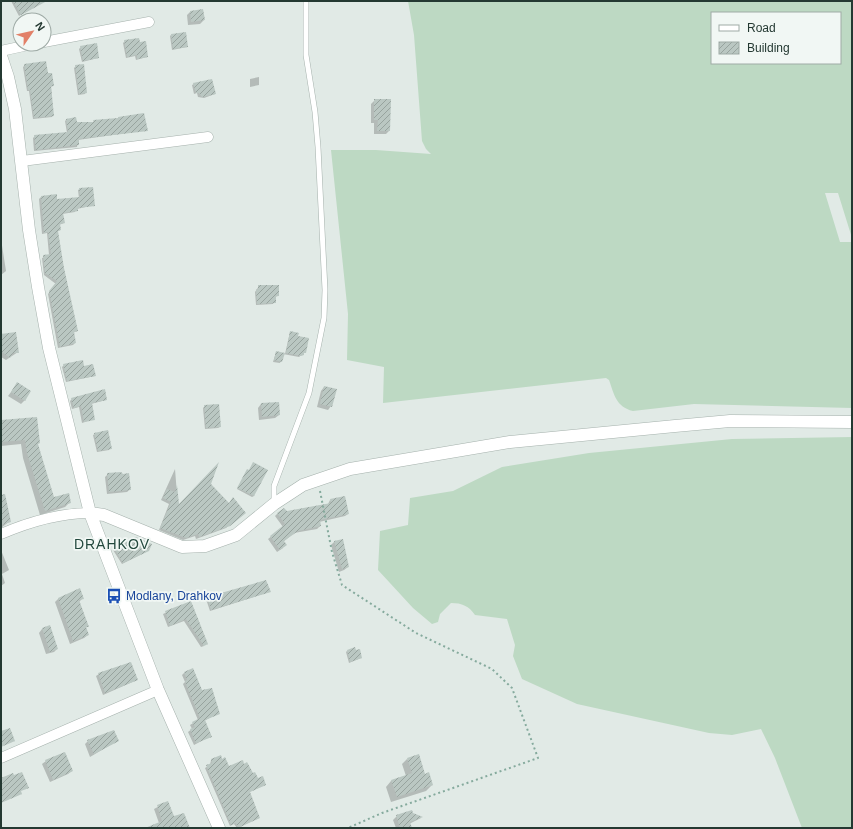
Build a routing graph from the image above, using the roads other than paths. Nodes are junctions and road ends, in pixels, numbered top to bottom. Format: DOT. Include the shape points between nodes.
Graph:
graph roads {
  1 [pos="306,1"];
  2 [pos="149,22"];
  3 [pos="52,40"];
  4 [pos="12,49"];
  5 [pos="1,51"];
  6 [pos="1,56"];
  7 [pos="208,137"];
  8 [pos="22,161"];
  9 [pos="852,422"];
  10 [pos="274,504"];
  11 [pos="90,513"];
  12 [pos="1,534"];
  13 [pos="158,690"];
  14 [pos="1,758"];
  15 [pos="219,828"];
  1 -- 10 [label="lane" via="306,55 318,147 324,318 309,393 274,486"];
  2 -- 3 [label="street"];
  4 -- 5 [label="street"];
  6 -- 8 [label="street" via="15,109"];
  7 -- 8 [label="street"];
  8 -- 11 [label="street" via="29,230 45,325"];
  9 -- 10 [label="street" via="730,422 510,442 350,468 292,491"];
  10 -- 11 [label="street" via="236,535 217,543 194,548 173,544 104,515"];
  11 -- 12 [label="street" via="45,519"];
  11 -- 13 [label="street"];
  13 -- 14 [label="street"];
  13 -- 15 [label="street"];
}
